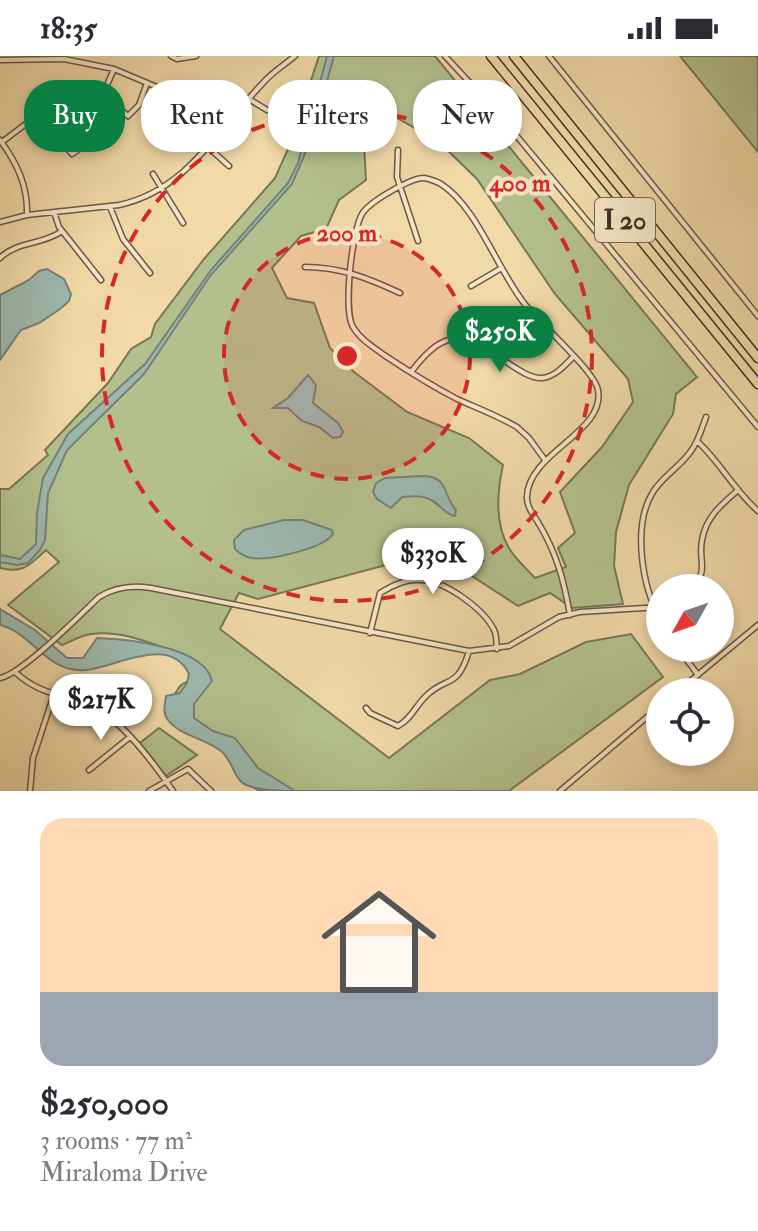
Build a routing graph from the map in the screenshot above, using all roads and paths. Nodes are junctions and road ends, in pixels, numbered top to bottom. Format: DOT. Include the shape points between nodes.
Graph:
graph roads {
  1 [pos="171,56"];
  2 [pos="196,56"];
  3 [pos="295,56"];
  4 [pos="445,56"];
  5 [pos="491,56"];
  6 [pos="514,56"];
  7 [pos="549,56"];
  8 [pos="0,60"];
  9 [pos="114,69"];
  10 [pos="141,80"];
  11 [pos="252,96"];
  12 [pos="141,100"];
  13 [pos="252,101"];
  14 [pos="267,110"];
  15 [pos="24,125"];
  16 [pos="1,141"];
  17 [pos="398,150"];
  18 [pos="203,152"];
  19 [pos="214,152"];
  20 [pos="229,166"];
  21 [pos="153,174"];
  22 [pos="400,187"];
  23 [pos="160,189"];
  24 [pos="110,207"];
  25 [pos="54,212"];
  26 [pos="27,215"];
  27 [pos="0,222"];
  28 [pos="183,223"];
  29 [pos="62,231"];
  30 [pos="418,241"];
  31 [pos="0,258"];
  32 [pos="305,267"];
  33 [pos="501,269"];
  34 [pos="350,272"];
  35 [pos="150,273"];
  36 [pos="101,280"];
  37 [pos="471,286"];
  38 [pos="400,293"];
  39 [pos="758,316"];
  40 [pos="733,327"];
  41 [pos="758,351"];
  42 [pos="573,357"];
  43 [pos="758,358"];
  44 [pos="411,372"];
  45 [pos="758,384"];
  46 [pos="706,417"];
  47 [pos="758,427"];
  48 [pos="697,441"];
  49 [pos="545,460"];
  50 [pos="738,490"];
  51 [pos="758,511"];
  52 [pos="701,574"];
  53 [pos="646,581"];
  54 [pos="646,608"];
  55 [pos="570,615"];
  56 [pos="758,625"];
  57 [pos="370,633"];
  58 [pos="497,649"];
  59 [pos="469,651"];
  60 [pos="688,662"];
  61 [pos="15,672"];
  62 [pos="698,675"];
  63 [pos="0,678"];
  64 [pos="694,678"];
  65 [pos="54,694"];
  66 [pos="366,708"];
  67 [pos="646,718"];
  68 [pos="130,737"];
  69 [pos="89,770"];
  70 [pos="166,781"];
  71 [pos="30,791"];
  72 [pos="149,791"];
  73 [pos="173,791"];
  74 [pos="211,791"];
  75 [pos="560,791"];
  1 -- 2 [label="street"];
  3 -- 11 [label="street"];
  4 -- 47 [label="street"];
  5 -- 45 [label="highway, I 20"];
  6 -- 40 [label="highway, I 20"];
  7 -- 39 [label="street"];
  8 -- 9 [label="street" via="64,59"];
  9 -- 10 [label="street"];
  9 -- 12 [label="street" via="103,94 128,116"];
  13 -- 14 [label="street"];
  15 -- 16 [label="street"];
  16 -- 26 [label="street" via="27,189"];
  17 -- 22 [label="street"];
  18 -- 23 [label="street"];
  19 -- 20 [label="street"];
  21 -- 23 [label="street"];
  22 -- 30 [label="street"];
  22 -- 33 [label="street" via="423,178 439,182 467,212"];
  22 -- 34 [label="street" via="360,217"];
  23 -- 24 [label="street"];
  23 -- 28 [label="street"];
  24 -- 25 [label="street"];
  24 -- 35 [label="street" via="123,239"];
  25 -- 26 [label="street"];
  25 -- 29 [label="street"];
  26 -- 27 [label="street"];
  29 -- 31 [label="street" via="10,249"];
  29 -- 36 [label="street"];
  32 -- 34 [label="street"];
  33 -- 37 [label="street"];
  33 -- 42 [label="street"];
  34 -- 38 [label="street"];
  34 -- 44 [label="street" via="348,314 354,329"];
  40 -- 41 [label="highway"];
  40 -- 43 [label="highway, I 20"];
  42 -- 44 [label="street" via="542,378 477,345 451,339 431,347"];
  42 -- 49 [label="street" via="596,384 598,404 587,422"];
  44 -- 49 [label="street" via="517,427"];
  46 -- 48 [label="street"];
  48 -- 50 [label="street"];
  48 -- 53 [label="street" via="653,492 642,524"];
  49 -- 55 [label="street" via="527,503 558,560"];
  50 -- 51 [label="street"];
  50 -- 52 [label="street" via="709,518 702,538"];
  54 -- 55 [label="street"];
  55 -- 58 [label="street"];
  56 -- 62 [label="street"];
  57 -- 58 [label="street" via="380,593 427,580 452,590 482,616 494,630"];
  57 -- 59 [label="street"];
  57 -- 61 [label="street" via="139,586 104,594"];
  58 -- 59 [label="street"];
  59 -- 66 [label="street" via="462,672 425,696 398,726"];
  60 -- 62 [label="street"];
  61 -- 63 [label="street"];
  61 -- 65 [label="street" via="33,687"];
  62 -- 64 [label="street"];
  65 -- 68 [label="street" via="97,708"];
  65 -- 71 [label="street" via="33,758"];
  67 -- 75 [label="street"];
  68 -- 69 [label="street"];
  68 -- 70 [label="street"];
  70 -- 72 [label="street"];
  70 -- 73 [label="street"];
  70 -- 74 [label="street" via="188,769"];
}
